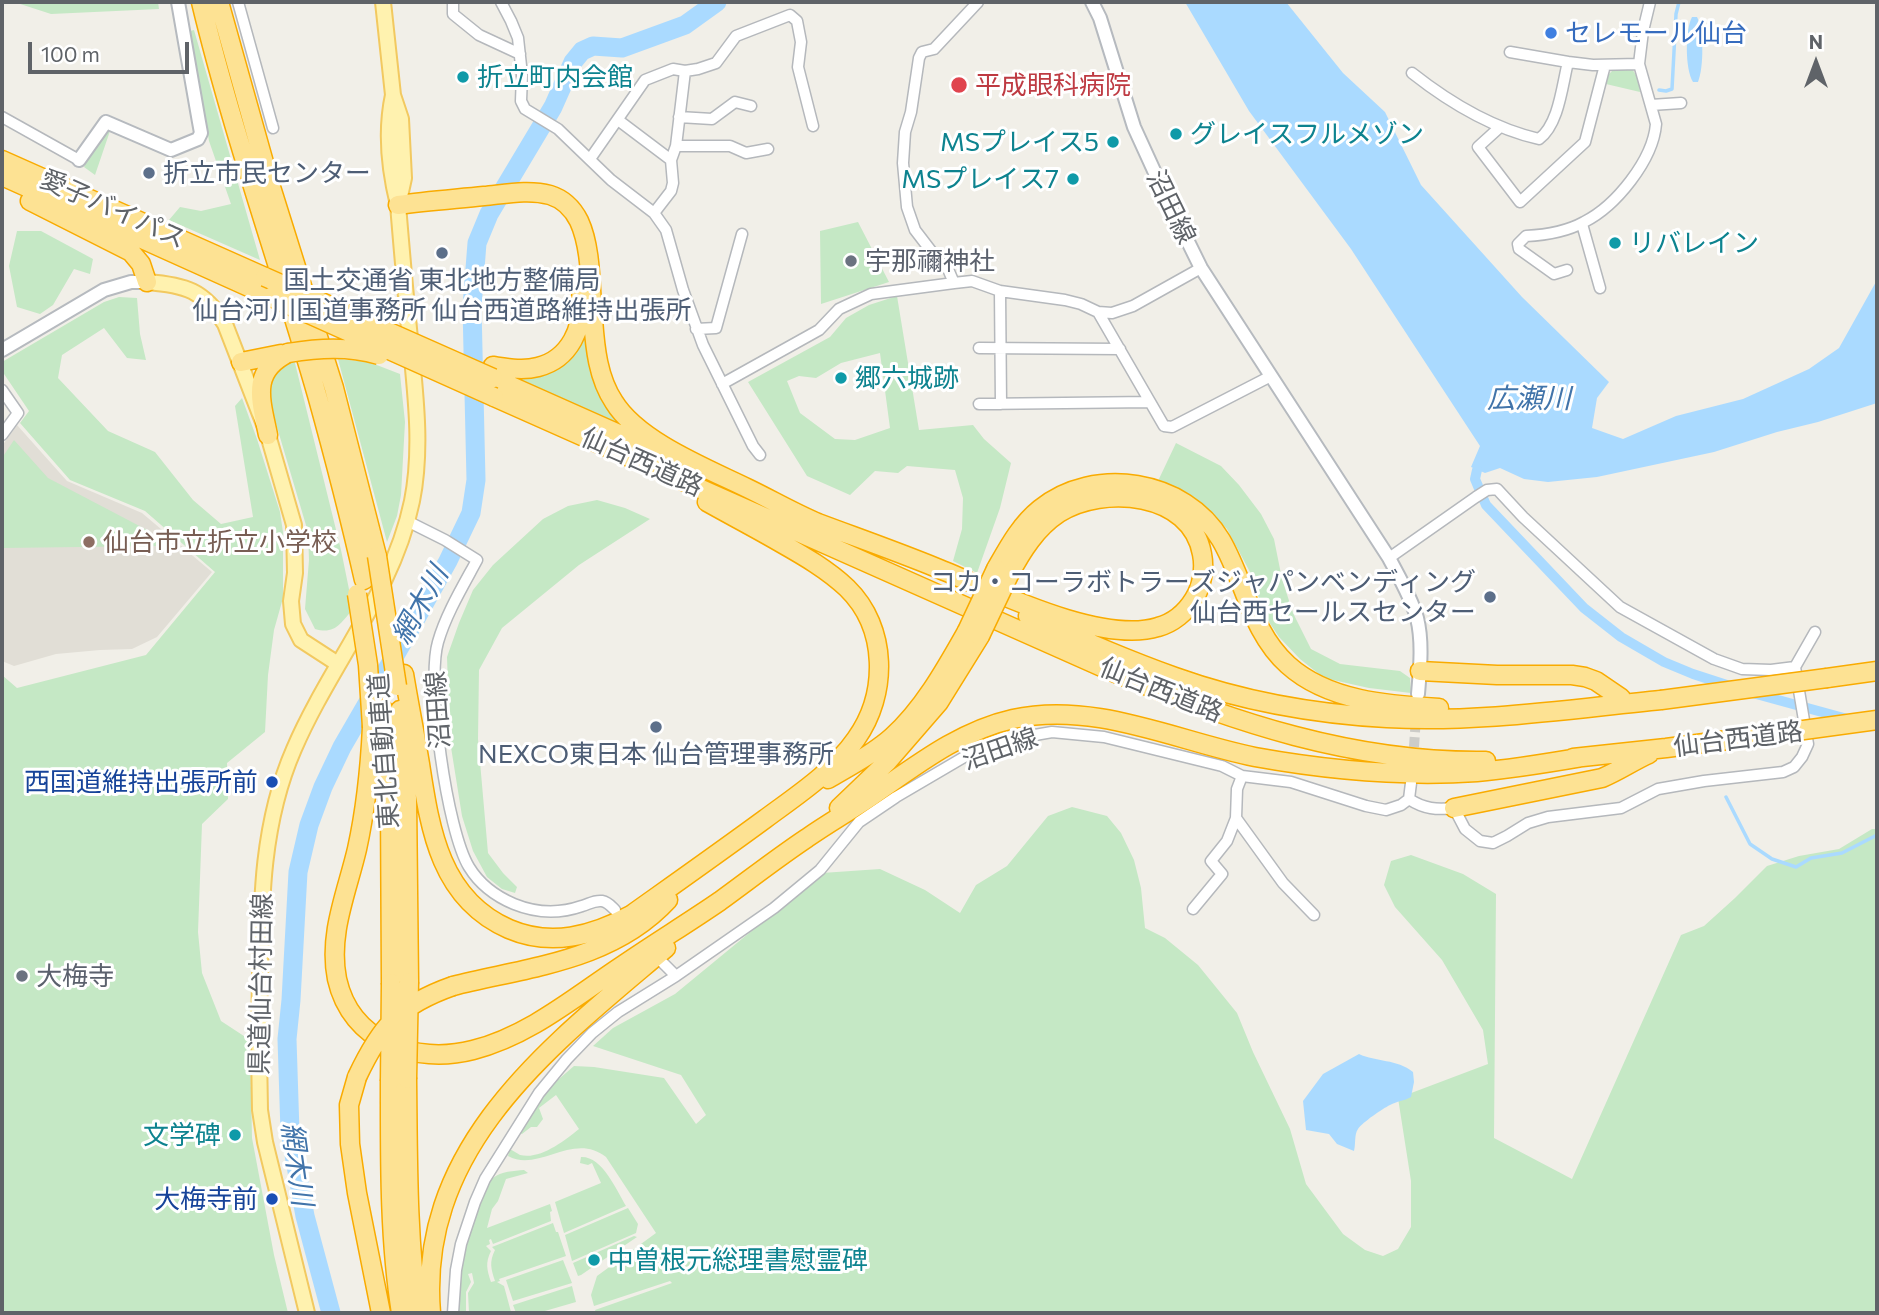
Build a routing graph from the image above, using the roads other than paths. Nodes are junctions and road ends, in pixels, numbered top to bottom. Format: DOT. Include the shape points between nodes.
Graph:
graph roads {
  1 [pos="178,2"];
  2 [pos="201,2"];
  3 [pos="219,2"];
  4 [pos="238,2"];
  5 [pos="383,2"];
  6 [pos="453,2"];
  7 [pos="501,2"];
  8 [pos="978,2"];
  9 [pos="1092,2"];
  10 [pos="1650,2"];
  11 [pos="1510,52"];
  12 [pos="520,54"];
  13 [pos="1568,62"];
  14 [pos="1639,64"];
  15 [pos="1605,65"];
  16 [pos="685,71"];
  17 [pos="1412,73"];
  18 [pos="1681,103"];
  19 [pos="1651,104"];
  20 [pos="751,106"];
  21 [pos="2,117"];
  22 [pos="679,117"];
  23 [pos="618,120"];
  24 [pos="813,125"];
  25 [pos="1500,127"];
  26 [pos="273,128"];
  27 [pos="676,146"];
  28 [pos="768,149"];
  29 [pos="590,159"];
  30 [pos="2,160"];
  31 [pos="79,160"];
  32 [pos="671,160"];
  33 [pos="2,176"];
  34 [pos="2,186"];
  35 [pos="517,197"];
  36 [pos="398,205"];
  37 [pos="654,213"];
  38 [pos="1582,224"];
  39 [pos="741,234"];
  40 [pos="1201,268"];
  41 [pos="1567,270"];
  42 [pos="147,282"];
  43 [pos="954,283"];
  44 [pos="1600,288"];
  45 [pos="1000,291"];
  46 [pos="1098,312"];
  47 [pos="696,329"];
  48 [pos="979,348"];
  49 [pos="1001,348"];
  50 [pos="1119,349"];
  51 [pos="2,350"];
  52 [pos="288,352"];
  53 [pos="241,362"];
  54 [pos="493,372"];
  55 [pos="1271,376"];
  56 [pos="722,384"];
  57 [pos="468,386"];
  58 [pos="2,390"];
  59 [pos="494,397"];
  60 [pos="1150,402"];
  61 [pos="979,404"];
  62 [pos="1002,404"];
  63 [pos="2,435"];
  64 [pos="268,435"];
  65 [pos="761,455"];
  66 [pos="814,521"];
  67 [pos="407,522"];
  68 [pos="1389,558"];
  69 [pos="1003,572"];
  70 [pos="360,587"];
  71 [pos="1815,632"];
  72 [pos="973,634"];
  73 [pos="338,664"];
  74 [pos="1796,669"];
  75 [pos="1420,671"];
  76 [pos="1877,671"];
  77 [pos="400,680"];
  78 [pos="1418,694"];
  79 [pos="1661,697"];
  80 [pos="1621,698"];
  81 [pos="1877,720"];
  82 [pos="1666,748"];
  83 [pos="1583,757"];
  84 [pos="1242,776"];
  85 [pos="1411,783"];
  86 [pos="1409,799"];
  87 [pos="786,804"];
  88 [pos="1454,808"];
  89 [pos="1236,818"];
  90 [pos="808,837"];
  91 [pos="696,869"];
  92 [pos="719,902"];
  93 [pos="1193,909"];
  94 [pos="615,910"];
  95 [pos="1314,915"];
  96 [pos="663,963"];
  97 [pos="676,976"];
  98 [pos="400,983"];
  99 [pos="398,1080"];
  100 [pos="307,1313"];
  101 [pos="381,1313"];
  102 [pos="401,1313"];
  103 [pos="418,1313"];
  104 [pos="430,1313"];
  105 [pos="453,1313"];
  1 -- 31 [label="street" via="198,139 171,150 106,122"];
  2 -- 70 [label="highway" via="337,469 340,520"];
  3 -- 77 [label="highway, bridge" via="334,388 396,629"];
  4 -- 26 [label="street"];
  5 -- 36 [label="main road, 県道仙台村田線" via="393,94 401,119 404,178"];
  6 -- 12 [label="street" via="453,15 479,35"];
  7 -- 12 [label="street" via="518,38"];
  8 -- 43 [label="street" via="934,49 922,52 905,132 907,207 915,230"];
  9 -- 40 [label="street, 沼田線" via="1134,127"];
  10 -- 14 [label="street"];
  11 -- 13 [label="street"];
  12 -- 29 [label="street" via="525,109 558,129"];
  13 -- 15 [label="street"];
  13 -- 25 [label="street" via="1547,133 1539,139"];
  14 -- 15 [label="street"];
  14 -- 19 [label="street"];
  15 -- 25 [label="street" via="1585,142 1520,202 1478,147"];
  16 -- 22 [label="street"];
  16 -- 23 [label="street" via="673,69 645,80"];
  16 -- 24 [label="street" via="716,63 736,36 790,15 797,21 801,42 798,67"];
  17 -- 25 [label="street" via="1440,95"];
  18 -- 19 [label="street"];
  19 -- 38 [label="street" via="1656,133 1638,171 1602,212"];
  20 -- 22 [label="street" via="735,102 712,119"];
  21 -- 31 [label="street"];
  22 -- 27 [label="street"];
  23 -- 29 [label="street"];
  23 -- 32 [label="street"];
  27 -- 28 [label="street" via="730,146 746,153"];
  27 -- 32 [label="street"];
  29 -- 37 [label="street"];
  30 -- 54 [label="highway, 愛子バイパス, bridge" via="355,318 435,344"];
  32 -- 37 [label="street" via="671,191"];
  33 -- 57 [label="highway, 愛子バイパス, bridge"];
  34 -- 42 [label="highway" via="131,252"];
  35 -- 36 [label="highway"];
  35 -- 54 [label="highway" via="552,206 566,220 576,244 582,313 576,337 551,362"];
  35 -- 66 [label="highway" via="540,193 561,200 579,222 586,242 598,360 606,389 621,413 645,434 687,459"];
  36 -- 67 [label="main road, 県道仙台村田線" via="417,428 415,485"];
  37 -- 47 [label="street" via="666,230"];
  38 -- 41 [label="street" via="1526,236 1518,244 1554,274"];
  38 -- 44 [label="street"];
  39 -- 47 [label="street" via="716,328"];
  40 -- 46 [label="street" via="1133,306"];
  40 -- 55 [label="street, 沼田線"];
  42 -- 51 [label="street" via="104,290"];
  42 -- 53 [label="main road" via="179,286 207,299 225,324"];
  43 -- 45 [label="street" via="972,281"];
  43 -- 56 [label="street" via="871,294 839,309 819,330"];
  45 -- 46 [label="street" via="1065,300"];
  45 -- 49 [label="street"];
  46 -- 50 [label="street"];
  47 -- 56 [label="street"];
  48 -- 49 [label="street"];
  49 -- 50 [label="street"];
  49 -- 62 [label="street"];
  50 -- 60 [label="street"];
  52 -- 53 [label="highway"];
  52 -- 57 [label="highway, bridge" via="362,350"];
  52 -- 64 [label="highway" via="269,365 262,380"];
  53 -- 64 [label="main road"];
  54 -- 66 [label="highway, 仙台西道路"];
  55 -- 60 [label="street" via="1172,427 1164,426"];
  55 -- 68 [label="street, 沼田線"];
  56 -- 65 [label="street"];
  57 -- 59 [label="highway, 愛子バイパス, bridge"];
  58 -- 63 [label="street" via="18,413"];
  59 -- 83 [label="highway, 仙台西道路" via="1113,672 1221,715 1324,744 1380,754 1480,761"];
  59 -- 87 [label="highway" via="667,481 797,552 858,601 872,627 879,657 873,706 845,753"];
  60 -- 62 [label="street"];
  61 -- 62 [label="street"];
  64 -- 73 [label="main road" via="295,525 293,624 302,640"];
  66 -- 69 [label="highway" via="1044,611 1112,629 1143,630 1170,623 1198,591 1202,550 1187,524 1160,505 1108,496 1073,505 1056,515"];
  66 -- 79 [label="highway, 仙台西道路" via="1121,656 1177,678 1280,705 1388,718 1447,719"];
  67 -- 73 [label="main road, 県道仙台村田線" via="379,592"];
  67 -- 94 [label="street, 沼田線" via="477,560 446,621 435,658 441,759 460,848 477,879 489,891 517,905 551,912 602,901"];
  68 -- 74 [label="street" via="1476,497 1497,489 1619,607 1714,659 1742,668"];
  68 -- 75 [label="street, 沼田線" via="1417,618"];
  69 -- 72 [label="highway, bridge"];
  69 -- 80 [label="highway" via="1015,537 1040,509 1091,485 1132,484 1168,494 1209,524 1221,540 1267,640 1289,666 1321,687 1383,703 1470,709"];
  70 -- 92 [label="highway, bridge" via="373,727 367,800 338,918 335,962 344,998 365,1028 400,1049 426,1055 475,1050 551,1014"];
  70 -- 98 [label="highway, 東北自動車道" via="383,709"];
  71 -- 74 [label="street"];
  72 -- 87 [label="highway" via="895,734"];
  72 -- 90 [label="highway" via="939,702 915,732"];
  73 -- 100 [label="main road, 県道仙台村田線" via="284,771 274,804 262,889 260,1110"];
  74 -- 88 [label="street, bridge" via="1808,744 1794,767 1783,772 1658,789 1621,808 1528,823 1493,843 1480,841 1465,830"];
  75 -- 78 [label="street, 沼田線"];
  75 -- 80 [label="highway" via="1572,675 1596,681"];
  76 -- 79 [label="highway, 仙台西道路, bridge"];
  77 -- 91 [label="highway" via="434,839 453,883 482,914 521,934 544,938 589,934 631,915"];
  77 -- 98 [label="highway, 東北自動車道" via="407,798"];
  79 -- 80 [label="highway"];
  81 -- 82 [label="highway, 仙台西道路, bridge"];
  82 -- 83 [label="highway, 仙台西道路"];
  82 -- 88 [label="highway" via="1602,778"];
  83 -- 90 [label="highway" via="1474,772 1344,769 1258,757 1089,716 1040,715 972,733"];
  84 -- 86 [label="street, 沼田線" via="1291,782 1386,810"];
  84 -- 89 [label="street"];
  84 -- 97 [label="street, 沼田線" via="1222,766 1104,737 1052,732 971,753 859,822 820,870"];
  85 -- 86 [label="street"];
  86 -- 88 [label="street" via="1420,807"];
  87 -- 91 [label="highway"];
  89 -- 93 [label="street" via="1227,841 1211,861 1222,874"];
  89 -- 95 [label="street" via="1275,873"];
  90 -- 92 [label="highway"];
  91 -- 101 [label="highway, bridge" via="663,906 627,934 555,964 453,986 416,1001 375,1041 349,1105 357,1193"];
  92 -- 104 [label="highway" via="541,1057 475,1138 453,1183 436,1236"];
  96 -- 97 [label="street"];
  97 -- 105 [label="street, 沼田線" via="592,1034 539,1093 475,1202 459,1257"];
  98 -- 99 [label="highway, 東北自動車道, bridge"];
  99 -- 102 [label="highway, 東北自動車道" via="391,1191"];
  99 -- 103 [label="highway, 東北自動車道"];
}
